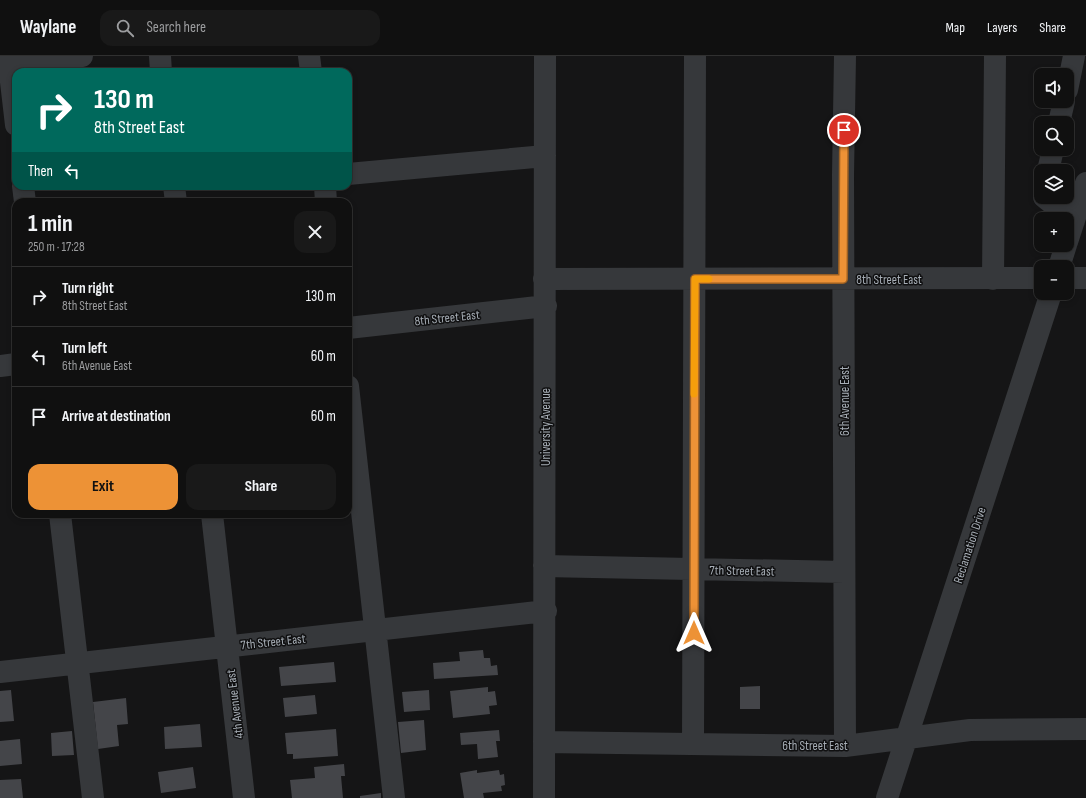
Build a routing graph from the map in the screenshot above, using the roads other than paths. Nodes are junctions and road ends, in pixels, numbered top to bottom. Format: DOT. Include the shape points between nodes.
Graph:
graph roads {
  1 [pos="82,56"];
  2 [pos="160,56"];
  3 [pos="309,56"];
  4 [pos="545,56"];
  5 [pos="695,56"];
  6 [pos="845,56"];
  7 [pos="995,56"];
  8 [pos="6,62"];
  9 [pos="161,68"];
  10 [pos="310,68"];
  11 [pos="12,100"];
  12 [pos="545,156"];
  13 [pos="352,174"];
  14 [pos="1086,183"];
  15 [pos="1053,204"];
  16 [pos="1063,212"];
  17 [pos="1074,221"];
  18 [pos="1034,278"];
  19 [pos="1074,278"];
  20 [pos="1086,278"];
  21 [pos="544,279"];
  22 [pos="695,279"];
  23 [pos="843,279"];
  24 [pos="993,279"];
  25 [pos="1049,300"];
  26 [pos="546,306"];
  27 [pos="352,328"];
  28 [pos="12,364"];
  29 [pos="0,366"];
  30 [pos="352,421"];
  31 [pos="60,518"];
  32 [pos="212,518"];
  33 [pos="544,566"];
  34 [pos="694,569"];
  35 [pos="844,572"];
  36 [pos="546,611"];
  37 [pos="376,630"];
  38 [pos="227,646"];
  39 [pos="77,663"];
  40 [pos="0,672"];
  41 [pos="1086,729"];
  42 [pos="907,738"];
  43 [pos="544,742"];
  44 [pos="693,744"];
  45 [pos="845,746"];
  46 [pos="93,798"];
  47 [pos="244,798"];
  48 [pos="394,798"];
  49 [pos="544,798"];
  50 [pos="887,798"];
  1 -- 8 [label="street"];
  2 -- 9 [label="street"];
  3 -- 10 [label="street"];
  4 -- 12 [label="street, University Avenue"];
  5 -- 22 [label="street"];
  6 -- 23 [label="street, 6th Avenue East"];
  7 -- 24 [label="street"];
  8 -- 11 [label="street"];
  12 -- 13 [label="street"];
  12 -- 21 [label="street, University Avenue"];
  14 -- 17 [label="street"];
  15 -- 16 [label="street"];
  18 -- 24 [label="street, 8th Street East"];
  19 -- 20 [label="street"];
  21 -- 22 [label="street, 8th Street East"];
  21 -- 26 [label="street, University Avenue"];
  22 -- 23 [label="street, 8th Street East"];
  22 -- 34 [label="street"];
  23 -- 24 [label="street, 8th Street East"];
  23 -- 35 [label="street, 6th Avenue East"];
  25 -- 42 [label="street, Reclamation Drive"];
  26 -- 27 [label="street, 8th Street East"];
  26 -- 33 [label="street, University Avenue"];
  28 -- 29 [label="street"];
  30 -- 37 [label="street"];
  31 -- 39 [label="street"];
  32 -- 38 [label="street, 4th Avenue East"];
  33 -- 34 [label="street, 7th Street East"];
  33 -- 36 [label="street, University Avenue"];
  34 -- 35 [label="street, 7th Street East"];
  34 -- 44 [label="street"];
  35 -- 45 [label="street, 6th Avenue East"];
  36 -- 37 [label="street, 7th Street East"];
  36 -- 43 [label="street, University Avenue"];
  37 -- 38 [label="street, 7th Street East"];
  37 -- 48 [label="street"];
  38 -- 39 [label="street, 7th Street East"];
  38 -- 47 [label="street, 4th Avenue East"];
  39 -- 40 [label="street, 7th Street East"];
  39 -- 46 [label="street"];
  41 -- 42 [label="street, 6th Street East" via="970,730"];
  42 -- 45 [label="street, 6th Street East"];
  42 -- 50 [label="street, Reclamation Drive"];
  43 -- 44 [label="street, 6th Street East"];
  43 -- 49 [label="street, University Avenue"];
  44 -- 45 [label="street, 6th Street East"];
}
